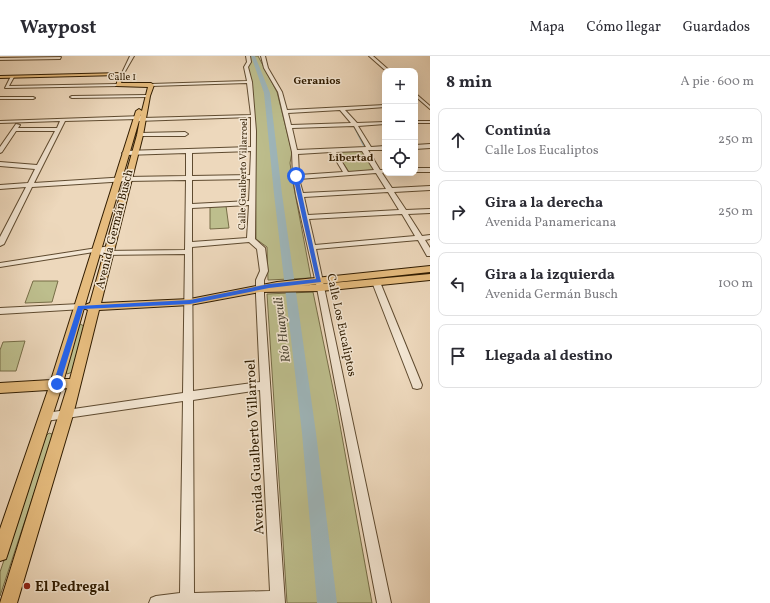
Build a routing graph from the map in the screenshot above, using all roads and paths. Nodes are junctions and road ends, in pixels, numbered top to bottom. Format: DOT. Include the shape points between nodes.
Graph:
graph roads {
  1 [pos="24,56"];
  2 [pos="132,56"];
  3 [pos="248,56"];
  4 [pos="263,56"];
  5 [pos="371,56"];
  6 [pos="0,57"];
  7 [pos="20,58"];
  8 [pos="60,58"];
  9 [pos="385,68"];
  10 [pos="122,74"];
  11 [pos="0,77"];
  12 [pos="12,77"];
  13 [pos="250,82"];
  14 [pos="118,85"];
  15 [pos="148,85"];
  16 [pos="6,87"];
  17 [pos="145,96"];
  18 [pos="72,97"];
  19 [pos="418,97"];
  20 [pos="0,98"];
  21 [pos="33,98"];
  22 [pos="418,105"];
  23 [pos="382,106"];
  24 [pos="428,106"];
  25 [pos="370,107"];
  26 [pos="341,108"];
  27 [pos="311,110"];
  28 [pos="284,112"];
  29 [pos="375,112"];
  30 [pos="316,115"];
  31 [pos="253,116"];
  32 [pos="380,116"];
  33 [pos="139,118"];
  34 [pos="382,118"];
  35 [pos="63,120"];
  36 [pos="320,120"];
  37 [pos="21,121"];
  38 [pos="0,122"];
  39 [pos="382,122"];
  40 [pos="418,122"];
  41 [pos="430,122"];
  42 [pos="355,124"];
  43 [pos="324,126"];
  44 [pos="289,127"];
  45 [pos="58,128"];
  46 [pos="15,130"];
  47 [pos="140,134"];
  48 [pos="185,134"];
  49 [pos="418,146"];
  50 [pos="430,146"];
  51 [pos="382,148"];
  52 [pos="253,149"];
  53 [pos="366,149"];
  54 [pos="332,150"];
  55 [pos="189,151"];
  56 [pos="0,152"];
  57 [pos="295,152"];
  58 [pos="125,153"];
  59 [pos="135,153"];
  60 [pos="0,164"];
  61 [pos="38,167"];
  62 [pos="418,170"];
  63 [pos="430,170"];
  64 [pos="382,171"];
  65 [pos="347,174"];
  66 [pos="296,176"];
  67 [pos="384,176"];
  68 [pos="252,177"];
  69 [pos="189,178"];
  70 [pos="127,179"];
  71 [pos="117,180"];
  72 [pos="29,185"];
  73 [pos="0,187"];
  74 [pos="430,188"];
  75 [pos="391,190"];
  76 [pos="299,195"];
  77 [pos="251,203"];
  78 [pos="188,206"];
  79 [pos="430,211"];
  80 [pos="404,212"];
  81 [pos="304,217"];
  82 [pos="430,237"];
  83 [pos="420,238"];
  84 [pos="251,240"];
  85 [pos="0,244"];
  86 [pos="312,247"];
  87 [pos="188,249"];
  88 [pos="97,251"];
  89 [pos="109,251"];
  90 [pos="430,254"];
  91 [pos="0,265"];
  92 [pos="430,269"];
  93 [pos="430,277"];
  94 [pos="376,282"];
  95 [pos="320,284"];
  96 [pos="260,289"];
  97 [pos="190,302"];
  98 [pos="95,306"];
  99 [pos="80,307"];
  100 [pos="0,311"];
  101 [pos="74,383"];
  102 [pos="57,384"];
  103 [pos="266,385"];
  104 [pos="416,385"];
  105 [pos="0,388"];
  106 [pos="188,397"];
  107 [pos="66,415"];
  108 [pos="46,417"];
  109 [pos="0,553"];
  110 [pos="187,600"];
  111 [pos="278,600"];
  112 [pos="8,603"];
  113 [pos="156,603"];
  114 [pos="384,603"];
  1 -- 7 [label="street"];
  2 -- 10 [label="street"];
  3 -- 13 [label="street, Calle Gualberto Villarroel" via="249,62 246,67"];
  4 -- 28 [label="street, Calle Los Eucaliptos" via="266,68 280,92"];
  5 -- 9 [label="street"];
  6 -- 7 [label="street"];
  7 -- 8 [label="street"];
  10 -- 12 [label="main road"];
  10 -- 14 [label="main road"];
  11 -- 12 [label="main road"];
  12 -- 16 [label="street"];
  13 -- 15 [label="street, Calle 1"];
  13 -- 31 [label="street, Calle Gualberto Villarroel"];
  14 -- 15 [label="main road, Calle 1"];
  14 -- 16 [label="street, Calle 1"];
  15 -- 17 [label="main road, Avenida Germán Busch"];
  16 -- 20 [label="street"];
  17 -- 18 [label="street"];
  17 -- 33 [label="main road, Avenida Germán Busch"];
  19 -- 24 [label="street"];
  20 -- 21 [label="street"];
  22 -- 24 [label="street"];
  23 -- 25 [label="street"];
  25 -- 26 [label="street"];
  25 -- 29 [label="street"];
  26 -- 27 [label="street"];
  26 -- 42 [label="street"];
  27 -- 28 [label="street"];
  27 -- 30 [label="street"];
  28 -- 44 [label="street, Calle Los Eucaliptos"];
  31 -- 33 [label="street"];
  31 -- 52 [label="street, Calle Gualberto Villarroel"];
  32 -- 34 [label="street"];
  33 -- 35 [label="street"];
  33 -- 47 [label="main road, Avenida Germán Busch"];
  33 -- 58 [label="main road, Avenida Germán Busch"];
  35 -- 37 [label="street"];
  35 -- 45 [label="street"];
  36 -- 43 [label="street"];
  37 -- 38 [label="street"];
  37 -- 46 [label="street"];
  39 -- 42 [label="street"];
  40 -- 41 [label="street"];
  42 -- 43 [label="street"];
  42 -- 53 [label="street"];
  43 -- 44 [label="street"];
  44 -- 57 [label="street, Calle Los Eucaliptos"];
  45 -- 46 [label="street"];
  45 -- 61 [label="street"];
  46 -- 56 [label="street"];
  47 -- 48 [label="street"];
  47 -- 59 [label="main road, Avenida Germán Busch"];
  49 -- 50 [label="street"];
  51 -- 53 [label="street"];
  52 -- 55 [label="street"];
  52 -- 68 [label="street, Calle Gualberto Villarroel"];
  53 -- 54 [label="street"];
  53 -- 64 [label="street"];
  54 -- 57 [label="street"];
  54 -- 65 [label="street"];
  55 -- 59 [label="street"];
  55 -- 69 [label="street"];
  57 -- 66 [label="street, Calle Los Eucaliptos"];
  58 -- 59 [label="street"];
  58 -- 71 [label="main road, Avenida Germán Busch"];
  59 -- 70 [label="main road, Avenida Germán Busch"];
  60 -- 61 [label="street"];
  61 -- 72 [label="street"];
  62 -- 63 [label="street"];
  64 -- 65 [label="street"];
  65 -- 66 [label="street"];
  66 -- 76 [label="street, Calle Los Eucaliptos"];
  67 -- 75 [label="street"];
  68 -- 69 [label="street"];
  68 -- 77 [label="street, Calle Gualberto Villarroel"];
  69 -- 70 [label="street"];
  69 -- 78 [label="street"];
  70 -- 71 [label="street"];
  70 -- 89 [label="main road, Avenida Germán Busch"];
  71 -- 72 [label="street"];
  71 -- 88 [label="main road, Avenida Germán Busch"];
  72 -- 73 [label="street"];
  72 -- 85 [label="street"];
  74 -- 75 [label="street"];
  75 -- 76 [label="street"];
  75 -- 80 [label="street"];
  76 -- 81 [label="street, Calle Los Eucaliptos"];
  77 -- 78 [label="street"];
  77 -- 84 [label="street, Calle Gualberto Villarroel"];
  78 -- 87 [label="street"];
  79 -- 80 [label="street"];
  80 -- 81 [label="street"];
  80 -- 83 [label="street"];
  81 -- 86 [label="street, Calle Los Eucaliptos"];
  82 -- 83 [label="street"];
  83 -- 86 [label="street"];
  83 -- 90 [label="street"];
  84 -- 87 [label="street"];
  84 -- 96 [label="street, Calle Gualberto Villarroel" via="260,248 264,271"];
  86 -- 95 [label="street, Calle Los Eucaliptos"];
  87 -- 89 [label="street"];
  87 -- 97 [label="street"];
  88 -- 89 [label="street"];
  88 -- 91 [label="street"];
  88 -- 99 [label="main road, Avenida Germán Busch"];
  89 -- 98 [label="main road, Avenida Germán Busch"];
  92 -- 95 [label="main road"];
  93 -- 94 [label="main road"];
  94 -- 95 [label="main road"];
  94 -- 104 [label="street"];
  95 -- 96 [label="main road"];
  95 -- 114 [label="street, Calle Los Eucaliptos"];
  96 -- 97 [label="main road"];
  96 -- 103 [label="street, Avenida Gualberto Villarroel"];
  97 -- 98 [label="main road"];
  97 -- 106 [label="street"];
  98 -- 99 [label="main road"];
  98 -- 101 [label="main road, Avenida Germán Busch"];
  99 -- 100 [label="street"];
  99 -- 102 [label="main road, Avenida Germán Busch"];
  101 -- 102 [label="main road"];
  101 -- 107 [label="main road, Avenida Germán Busch"];
  102 -- 105 [label="main road"];
  102 -- 108 [label="main road, Avenida Germán Busch"];
  103 -- 106 [label="street"];
  103 -- 111 [label="street, Avenida Gualberto Villarroel"];
  106 -- 107 [label="street"];
  106 -- 110 [label="street"];
  107 -- 108 [label="street"];
  107 -- 112 [label="main road, Avenida Germán Busch"];
  108 -- 109 [label="main road, Avenida Germán Busch"];
  110 -- 111 [label="street"];
  110 -- 113 [label="street"];
}
